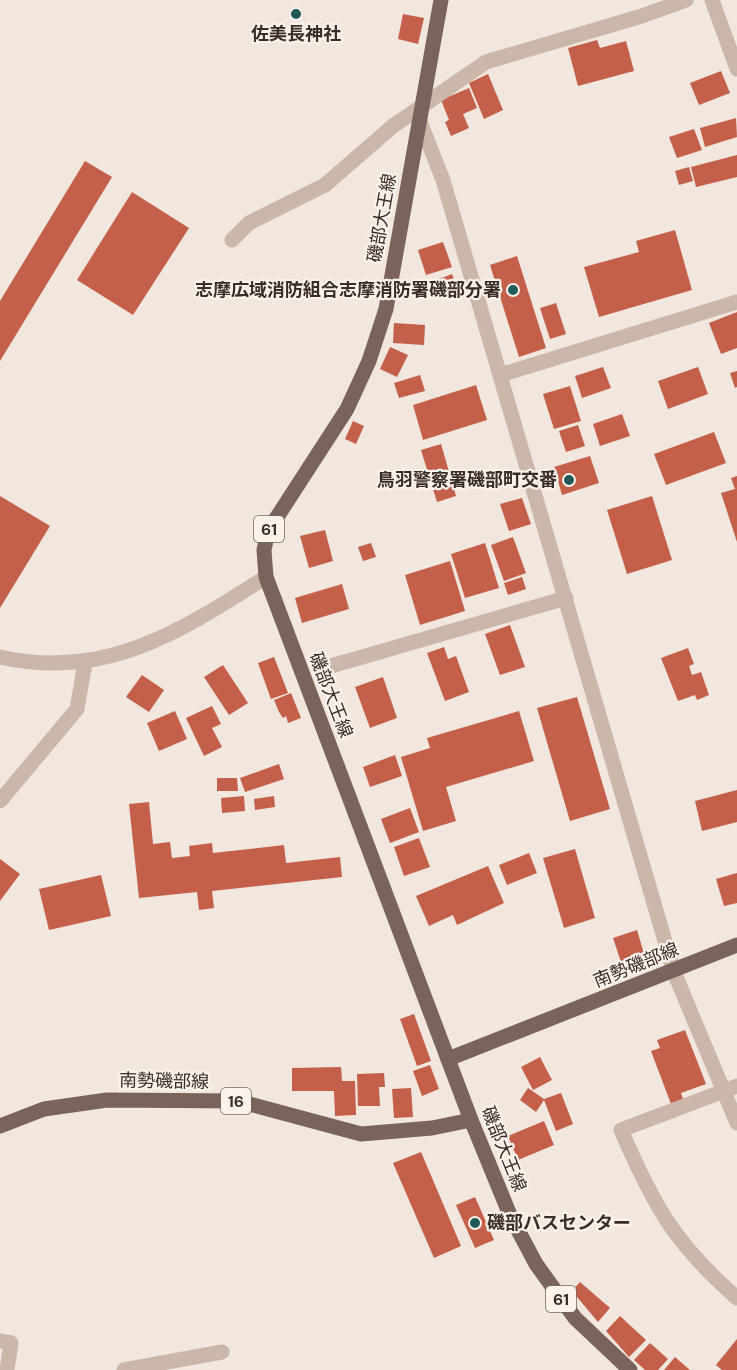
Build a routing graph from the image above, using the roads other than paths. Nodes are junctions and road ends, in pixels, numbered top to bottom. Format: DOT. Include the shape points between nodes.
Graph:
graph roads {
  1 [pos="441,0"];
  2 [pos="686,0"];
  3 [pos="712,0"];
  4 [pos="737,69"];
  5 [pos="420,112"];
  6 [pos="232,240"];
  7 [pos="737,302"];
  8 [pos="500,375"];
  9 [pos="266,577"];
  10 [pos="566,598"];
  11 [pos="0,657"];
  12 [pos="85,663"];
  13 [pos="324,668"];
  14 [pos="0,801"];
  15 [pos="737,945"];
  16 [pos="674,972"];
  17 [pos="448,1059"];
  18 [pos="737,1086"];
  19 [pos="722,1092"];
  20 [pos="471,1119"];
  21 [pos="737,1123"];
  22 [pos="0,1126"];
  23 [pos="737,1298"];
  24 [pos="0,1341"];
  25 [pos="222,1352"];
  26 [pos="7,1370"];
  27 [pos="124,1370"];
  28 [pos="630,1370"];
  1 -- 5 [label="main road, 磯部大王線 / 61"];
  2 -- 5 [label="street" via="486,62"];
  3 -- 4 [label="street"];
  5 -- 6 [label="street" via="393,126 325,185 249,223"];
  5 -- 8 [label="street"];
  5 -- 9 [label="main road, 磯部大王線 / 61" via="386,309 369,361 347,409 272,522 264,541"];
  7 -- 8 [label="street"];
  8 -- 10 [label="street"];
  9 -- 12 [label="street" via="205,616 155,641"];
  9 -- 17 [label="main road, 磯部大王線 / 61"];
  10 -- 13 [label="street"];
  10 -- 16 [label="street"];
  11 -- 12 [label="street"];
  12 -- 14 [label="street" via="78,709"];
  15 -- 16 [label="main road, 南勢磯部線"];
  16 -- 17 [label="main road, 南勢磯部線"];
  16 -- 19 [label="street"];
  17 -- 20 [label="main road, 磯部大王線 / 61"];
  18 -- 19 [label="street"];
  19 -- 21 [label="street"];
  19 -- 23 [label="street" via="621,1130 648,1193 670,1229 693,1257"];
  20 -- 22 [label="main road, 南勢磯部線 / 16" via="432,1128 361,1134 238,1101 106,1100 44,1109"];
  20 -- 28 [label="main road, 磯部大王線 / 61" via="510,1215 536,1264 575,1318"];
  24 -- 26 [label="street" via="12,1343"];
  25 -- 27 [label="street"];
}
